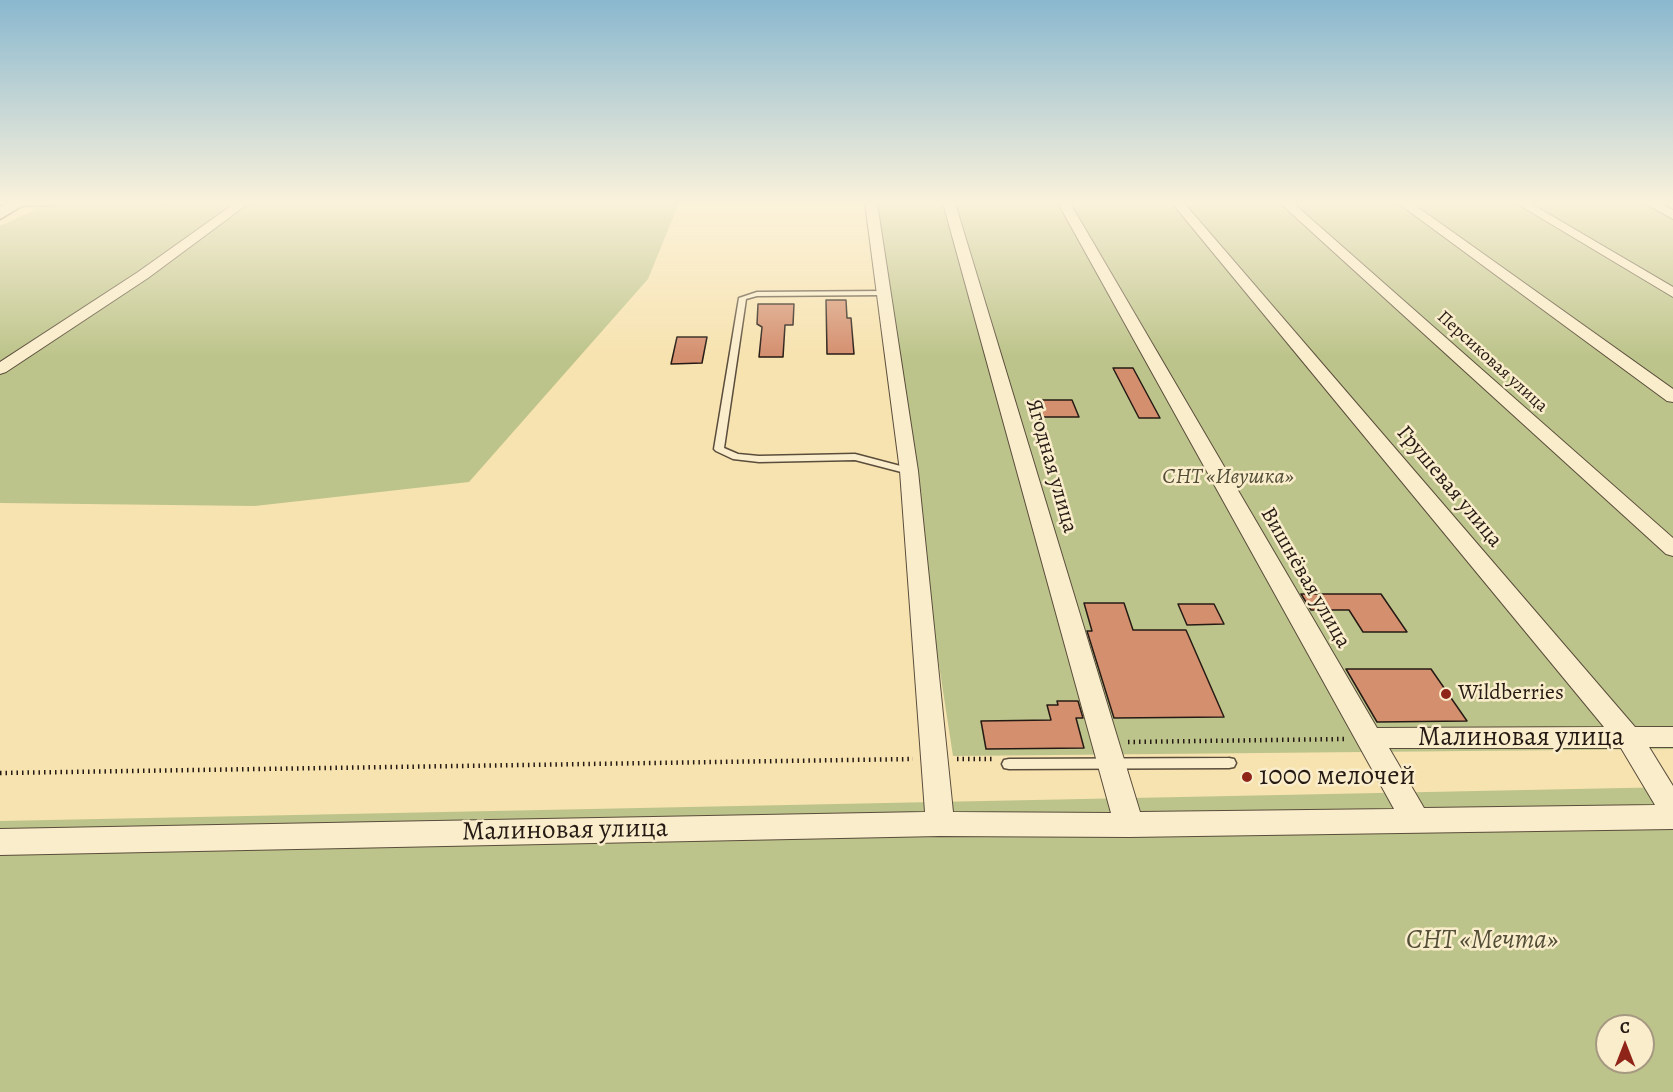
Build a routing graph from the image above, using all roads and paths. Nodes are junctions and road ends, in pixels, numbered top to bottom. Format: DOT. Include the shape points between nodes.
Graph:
graph roads {
  1 [pos="172,254"];
  2 [pos="879,254"];
  3 [pos="964,254"];
  4 [pos="1093,254"];
  5 [pos="1221,254"];
  6 [pos="1343,254"];
  7 [pos="1475,254"];
  8 [pos="1607,254"];
  9 [pos="885,293"];
  10 [pos="1673,293"];
  11 [pos="0,369"];
  12 [pos="1673,397"];
  13 [pos="909,471"];
  14 [pos="1673,549"];
  15 [pos="1629,737"];
  16 [pos="1673,737"];
  17 [pos="1368,738"];
  18 [pos="1109,753"];
  19 [pos="935,759"];
  20 [pos="1229,763"];
  21 [pos="1009,764"];
  22 [pos="0,773"];
  23 [pos="1673,810"];
  24 [pos="1673,817"];
  25 [pos="1416,820"];
  26 [pos="940,824"];
  27 [pos="1129,825"];
  28 [pos="0,842"];
  1 -- 11 [label="street"];
  2 -- 9 [label="street"];
  3 -- 18 [label="street, Ягодная улица"];
  4 -- 17 [label="street, Вишнёвая улица"];
  5 -- 15 [label="street, Грушевая улица"];
  6 -- 14 [label="street, Персиковая улица"];
  7 -- 12 [label="street"];
  8 -- 10 [label="street"];
  9 -- 13 [label="street"];
  9 -- 13 [label="lane" via="757,294 743,298 719,449 736,457 759,459 855,457"];
  13 -- 19 [label="street"];
  15 -- 16 [label="street, Малиновая улица"];
  15 -- 17 [label="street, Малиновая улица"];
  15 -- 23 [label="street, Грушевая улица"];
  17 -- 18 [label="path"];
  17 -- 25 [label="street, Вишнёвая улица"];
  18 -- 20 [label="lane"];
  18 -- 21 [label="lane"];
  18 -- 27 [label="street, Ягодная улица"];
  19 -- 21 [label="path" via="997,759"];
  19 -- 22 [label="path"];
  19 -- 26 [label="street"];
  24 -- 25 [label="street, Малиновая улица"];
  25 -- 27 [label="street, Малиновая улица"];
  26 -- 27 [label="street, Малиновая улица"];
  26 -- 28 [label="street, Малиновая улица"];
}
